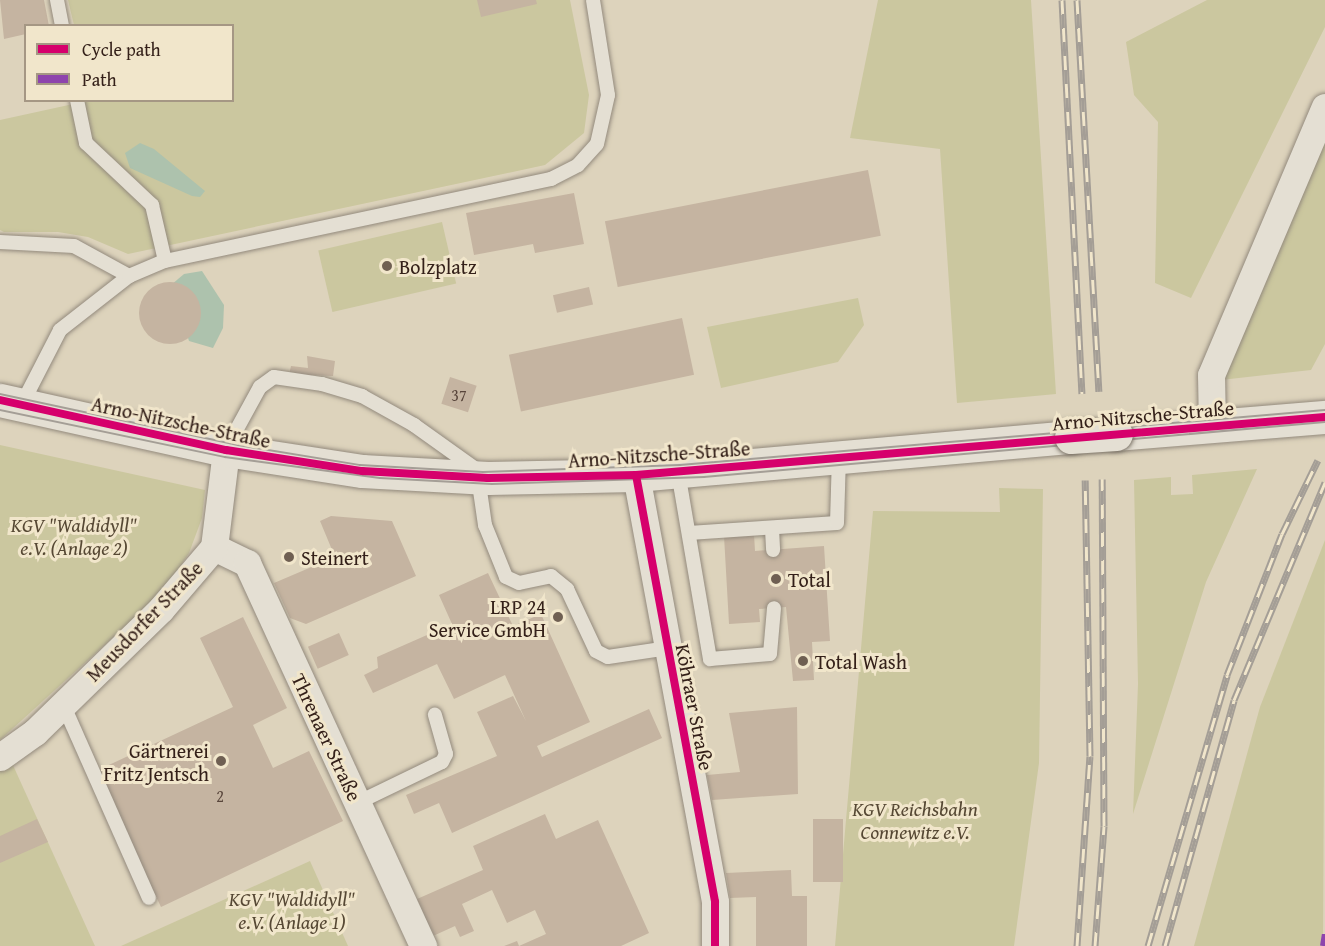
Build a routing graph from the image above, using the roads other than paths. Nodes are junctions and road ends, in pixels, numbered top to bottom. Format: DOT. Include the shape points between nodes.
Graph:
graph roads {
  1 [pos="57,0"];
  2 [pos="593,0"];
  3 [pos="62,24"];
  4 [pos="77,102"];
  5 [pos="1325,108"];
  6 [pos="0,242"];
  7 [pos="165,261"];
  8 [pos="129,276"];
  9 [pos="11,403"];
  10 [pos="1325,417"];
  11 [pos="1212,426"];
  12 [pos="226,450"];
  13 [pos="839,455"];
  14 [pos="678,472"];
  15 [pos="636,475"];
  16 [pos="483,478"];
  17 [pos="771,529"];
  18 [pos="688,533"];
  19 [pos="214,547"];
  20 [pos="772,550"];
  21 [pos="774,608"];
  22 [pos="668,648"];
  23 [pos="63,704"];
  24 [pos="435,715"];
  25 [pos="0,757"];
  26 [pos="357,803"];
  27 [pos="149,898"];
  28 [pos="423,946"];
  29 [pos="715,946"];
  1 -- 3 [label="lane"];
  2 -- 7 [label="lane" via="608,95 597,144 578,165 551,179"];
  4 -- 7 [label="lane" via="86,143 152,205"];
  5 -- 11 [label="street, Arno-Nitzsche-Straße" via="1211,375"];
  6 -- 8 [label="lane" via="74,246"];
  7 -- 8 [label="lane"];
  8 -- 9 [label="lane" via="60,330"];
  9 -- 12 [label="main road, Arno-Nitzsche-Straße"];
  10 -- 11 [label="main road, Arno-Nitzsche-Straße"];
  11 -- 13 [label="main road, Arno-Nitzsche-Straße, bridge"];
  12 -- 16 [label="main road, Arno-Nitzsche-Straße" via="362,471"];
  12 -- 16 [label="lane" via="260,387 274,377 322,384 362,396 414,425"];
  12 -- 19 [label="street, Meusdorfer Straße"];
  13 -- 14 [label="main road, Arno-Nitzsche-Straße"];
  13 -- 17 [label="lane" via="837,523"];
  14 -- 15 [label="main road, Arno-Nitzsche-Straße"];
  14 -- 18 [label="lane"];
  15 -- 16 [label="main road, Arno-Nitzsche-Straße"];
  15 -- 22 [label="street, Köhraer Straße"];
  16 -- 22 [label="lane" via="485,525 506,577 519,583 551,576 567,589 596,651 608,657"];
  17 -- 18 [label="lane"];
  17 -- 20 [label="lane"];
  18 -- 21 [label="lane" via="710,659 770,654"];
  19 -- 23 [label="street, Meusdorfer Straße" via="161,609"];
  19 -- 26 [label="street, Threnaer Straße" via="247,563"];
  22 -- 29 [label="street, Köhraer Straße" via="715,902"];
  23 -- 25 [label="street, Meusdorfer Straße"];
  23 -- 27 [label="lane"];
  24 -- 26 [label="lane" via="446,754 442,762"];
  26 -- 28 [label="street, Threnaer Straße"];
}
